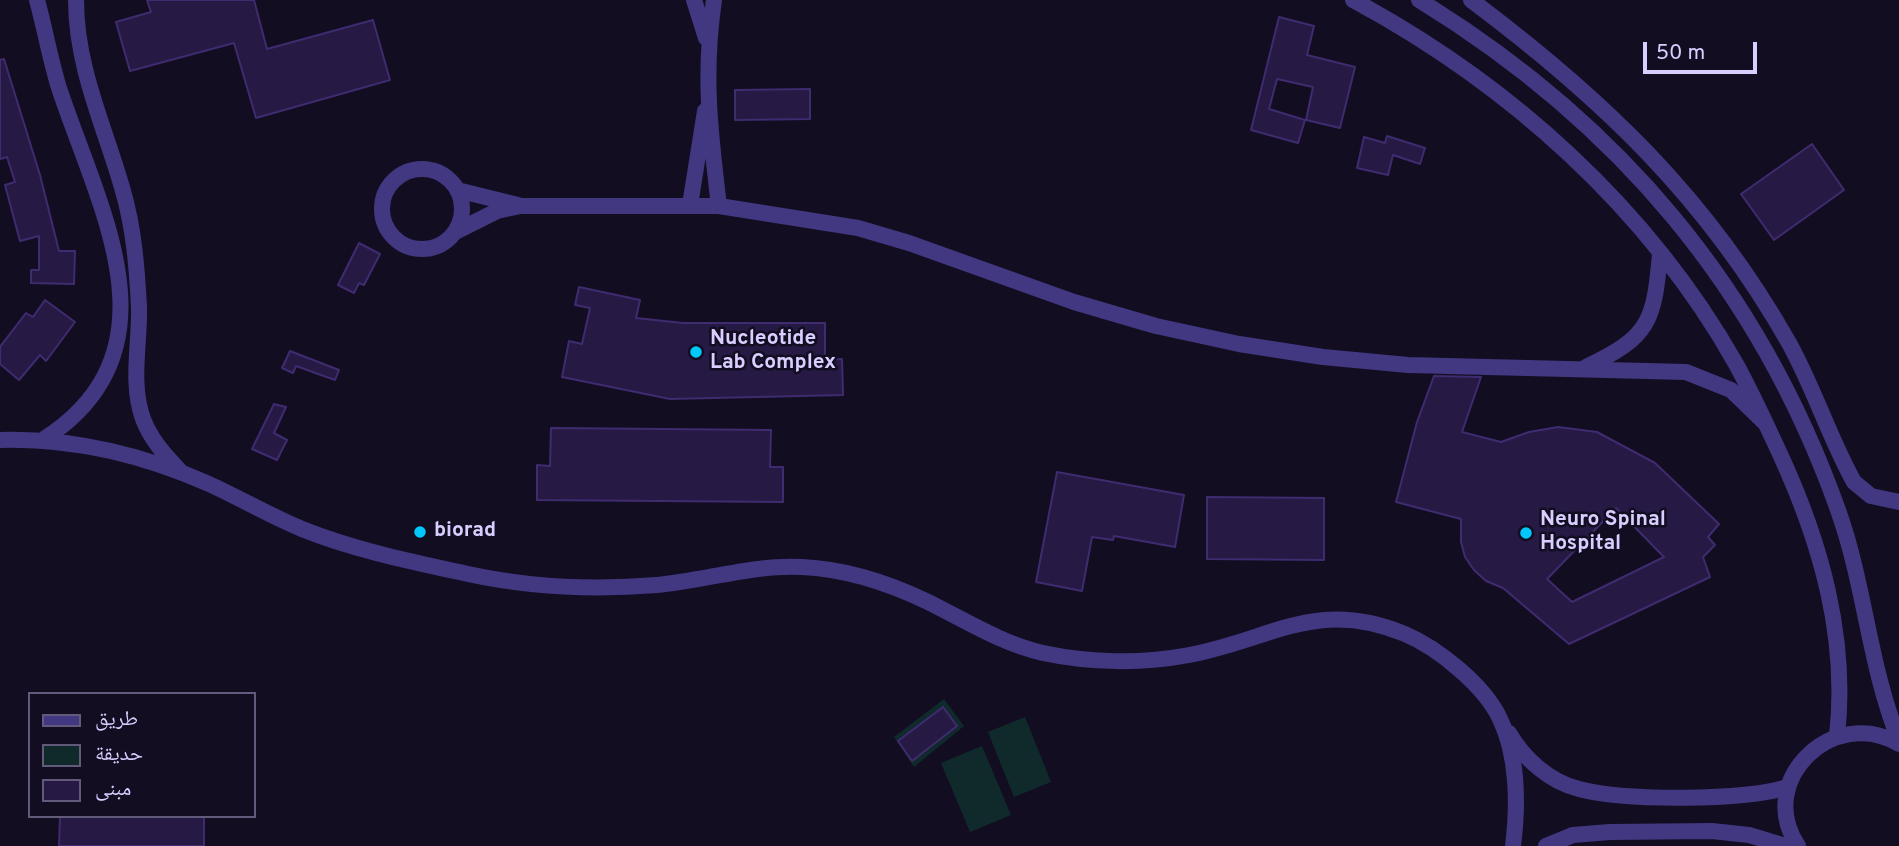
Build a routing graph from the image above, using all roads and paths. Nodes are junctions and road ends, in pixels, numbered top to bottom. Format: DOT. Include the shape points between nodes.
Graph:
graph roads {
  1 [pos="37,0"];
  2 [pos="76,0"];
  3 [pos="694,0"];
  4 [pos="714,0"];
  5 [pos="1353,0"];
  6 [pos="1419,0"];
  7 [pos="1471,0"];
  8 [pos="707,44"];
  9 [pos="706,105"];
  10 [pos="457,190"];
  11 [pos="690,205"];
  12 [pos="719,205"];
  13 [pos="520,206"];
  14 [pos="455,232"];
  15 [pos="1660,254"];
  16 [pos="1581,369"];
  17 [pos="1817,399"];
  18 [pos="1766,424"];
  19 [pos="44,439"];
  20 [pos="0,440"];
  21 [pos="1812,445"];
  22 [pos="182,473"];
  23 [pos="1899,502"];
  24 [pos="1500,718"];
  25 [pos="1837,736"];
  26 [pos="1899,742"];
  27 [pos="1788,788"];
  28 [pos="1513,846"];
  29 [pos="1546,846"];
  30 [pos="1786,846"];
  31 [pos="1798,846"];
  1 -- 19 [label="street" via="59,88 110,232 120,311 117,351 106,378 89,403"];
  2 -- 22 [label="street" via="85,75 132,231 139,312 136,386 143,419 159,448"];
  3 -- 8 [label="street"];
  4 -- 8 [label="street"];
  5 -- 15 [label="street" via="1453,58 1510,101 1564,148"];
  6 -- 21 [label="street" via="1525,71 1628,164 1671,213 1749,322"];
  7 -- 17 [label="street" via="1582,87 1686,194 1758,292"];
  8 -- 9 [label="street"];
  9 -- 11 [label="street"];
  9 -- 12 [label="street"];
  10 -- 13 [label="street"];
  10 -- 14 [label="street" via="462,204"];
  10 -- 14 [label="street" via="444,176 418,170 394,181 382,206 392,236 407,246 424,250 442,244"];
  11 -- 12 [label="street"];
  11 -- 13 [label="street"];
  12 -- 16 [label="street" via="868,231 1074,302 1239,344 1408,365"];
  13 -- 14 [label="street" via="497,211"];
  15 -- 16 [label="street" via="1656,298 1636,338"];
  15 -- 18 [label="street" via="1701,307"];
  16 -- 18 [label="street" via="1686,372 1731,390"];
  17 -- 21 [label="street"];
  17 -- 23 [label="street" via="1854,482 1871,496"];
  18 -- 25 [label="street" via="1804,512 1829,591 1842,684"];
  19 -- 20 [label="street"];
  19 -- 22 [label="street" via="103,448"];
  21 -- 26 [label="street" via="1858,577 1881,685"];
  22 -- 24 [label="street" via="303,529 472,575 579,586 656,585 798,566 862,575 1002,640 1042,653 1092,660 1188,656 1310,619 1368,621 1408,635 1444,656"];
  24 -- 27 [label="street" via="1518,749 1545,773 1577,789 1713,797 1752,796"];
  24 -- 28 [label="street" via="1513,768 1517,820"];
  25 -- 26 [label="street" via="1870,733"];
  25 -- 27 [label="street" via="1810,751"];
  27 -- 31 [label="street" via="1787,820"];
  29 -- 30 [label="street" via="1573,835 1712,831"];
}
